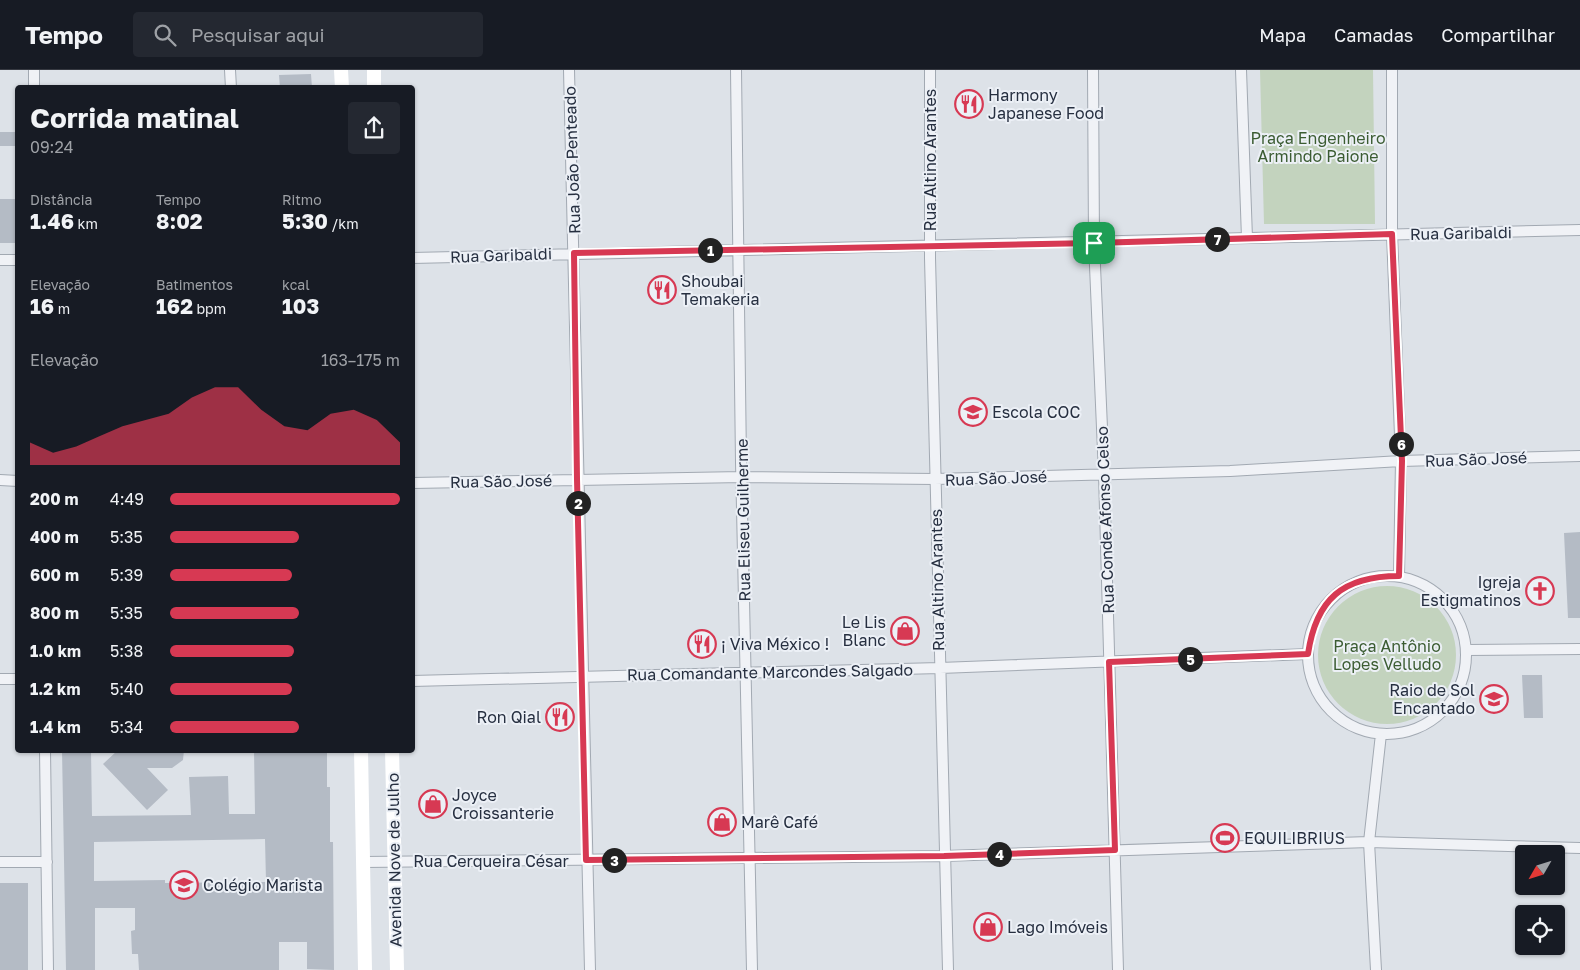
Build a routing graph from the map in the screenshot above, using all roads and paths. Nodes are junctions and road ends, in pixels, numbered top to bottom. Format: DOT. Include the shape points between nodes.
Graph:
graph roads {
  1 [pos="34,70"];
  2 [pos="230,70"];
  3 [pos="341,70"];
  4 [pos="374,70"];
  5 [pos="569,70"];
  6 [pos="736,70"];
  7 [pos="930,70"];
  8 [pos="1093,70"];
  9 [pos="1241,70"];
  10 [pos="1392,70"];
  11 [pos="34,85"];
  12 [pos="231,85"];
  13 [pos="342,85"];
  14 [pos="374,85"];
  15 [pos="1580,230"];
  16 [pos="1392,234"];
  17 [pos="1247,238"];
  18 [pos="1094,243"];
  19 [pos="931,246"];
  20 [pos="739,249"];
  21 [pos="574,253"];
  22 [pos="415,258"];
  23 [pos="0,260"];
  24 [pos="15,260"];
  25 [pos="1580,456"];
  26 [pos="1402,461"];
  27 [pos="1104,474"];
  28 [pos="742,478"];
  29 [pos="577,479"];
  30 [pos="0,480"];
  31 [pos="935,480"];
  32 [pos="15,481"];
  33 [pos="415,483"];
  34 [pos="1399,576"];
  35 [pos="1467,650"];
  36 [pos="1580,650"];
  37 [pos="1308,654"];
  38 [pos="1109,662"];
  39 [pos="940,668"];
  40 [pos="745,672"];
  41 [pos="584,676"];
  42 [pos="0,679"];
  43 [pos="15,679"];
  44 [pos="415,682"];
  45 [pos="1381,734"];
  46 [pos="45,753"];
  47 [pos="361,753"];
  48 [pos="392,753"];
  49 [pos="1369,842"];
  50 [pos="1580,848"];
  51 [pos="1115,850"];
  52 [pos="944,856"];
  53 [pos="750,859"];
  54 [pos="586,860"];
  55 [pos="394,861"];
  56 [pos="0,862"];
  57 [pos="47,862"];
  58 [pos="363,862"];
  59 [pos="48,970"];
  60 [pos="365,970"];
  61 [pos="397,970"];
  62 [pos="590,970"];
  63 [pos="752,970"];
  64 [pos="948,970"];
  65 [pos="1118,970"];
  66 [pos="1376,970"];
  1 -- 11 [label="street"];
  2 -- 12 [label="street"];
  3 -- 13 [label="main road"];
  4 -- 14 [label="main road"];
  5 -- 21 [label="street, Rua João Penteado"];
  6 -- 20 [label="street, Rua Eliseu Guilherme"];
  7 -- 19 [label="street, Rua Altino Arantes"];
  8 -- 18 [label="street, Rua Conde Afonso Celso"];
  9 -- 17 [label="street"];
  10 -- 16 [label="street"];
  15 -- 16 [label="street, Rua Garibaldi"];
  16 -- 17 [label="street, Rua Garibaldi"];
  16 -- 26 [label="street"];
  17 -- 18 [label="street, Rua Garibaldi"];
  18 -- 19 [label="street, Rua Garibaldi"];
  18 -- 27 [label="street, Rua Conde Afonso Celso"];
  19 -- 20 [label="street, Rua Garibaldi"];
  19 -- 31 [label="street, Rua Altino Arantes"];
  20 -- 21 [label="street, Rua Garibaldi"];
  20 -- 28 [label="street, Rua Eliseu Guilherme"];
  21 -- 22 [label="street, Rua Garibaldi"];
  21 -- 29 [label="street, Rua João Penteado"];
  23 -- 24 [label="street"];
  25 -- 26 [label="street, Rua São José"];
  26 -- 27 [label="street, Rua São José"];
  26 -- 34 [label="street"];
  27 -- 31 [label="street, Rua São José"];
  27 -- 38 [label="street, Rua Conde Afonso Celso"];
  28 -- 29 [label="street, Rua São José"];
  28 -- 31 [label="street, Rua São José"];
  28 -- 40 [label="street, Rua Eliseu Guilherme"];
  29 -- 33 [label="street, Rua São José"];
  29 -- 41 [label="street, Rua João Penteado"];
  30 -- 32 [label="street"];
  31 -- 39 [label="street, Rua Altino Arantes"];
  34 -- 35 [label="street" via="1424,585 1446,601 1460,624"];
  34 -- 37 [label="street" via="1376,576 1354,582 1335,594 1320,611 1311,632"];
  35 -- 36 [label="street"];
  35 -- 45 [label="street" via="1465,673 1457,694 1443,713 1424,726 1402,734"];
  37 -- 38 [label="street, Rua Comandante Marcondes Salgado"];
  37 -- 45 [label="street" via="1314,684 1321,699 1336,716 1357,728"];
  38 -- 39 [label="street, Rua Comandante Marcondes Salgado"];
  38 -- 51 [label="street, Rua Conde Afonso Celso"];
  39 -- 40 [label="street, Rua Comandante Marcondes Salgado"];
  39 -- 52 [label="street, Rua Altino Arantes"];
  40 -- 41 [label="street, Rua Comandante Marcondes Salgado"];
  40 -- 53 [label="street, Rua Eliseu Guilherme"];
  41 -- 44 [label="street, Rua Comandante Marcondes Salgado"];
  41 -- 54 [label="street, Rua João Penteado"];
  42 -- 43 [label="street"];
  45 -- 49 [label="street"];
  46 -- 57 [label="street"];
  47 -- 58 [label="main road, Avenida Nove de Julho"];
  48 -- 55 [label="main road, Avenida Nove de Julho"];
  49 -- 50 [label="street, Rua Cerqueira César"];
  49 -- 51 [label="street, Rua Cerqueira César"];
  49 -- 66 [label="street"];
  51 -- 52 [label="street, Rua Cerqueira César"];
  51 -- 65 [label="street, Rua Conde Afonso Celso"];
  52 -- 53 [label="street, Rua Cerqueira César"];
  52 -- 64 [label="street, Rua Altino Arantes"];
  53 -- 54 [label="street, Rua Cerqueira César"];
  53 -- 63 [label="street, Rua Eliseu Guilherme"];
  54 -- 55 [label="street, Rua Cerqueira César"];
  54 -- 62 [label="street, Rua João Penteado"];
  55 -- 58 [label="street, Rua Cerqueira César"];
  55 -- 61 [label="main road, Avenida Nove de Julho"];
  56 -- 57 [label="street"];
  57 -- 59 [label="street"];
  58 -- 60 [label="main road, Avenida Nove de Julho"];
}
